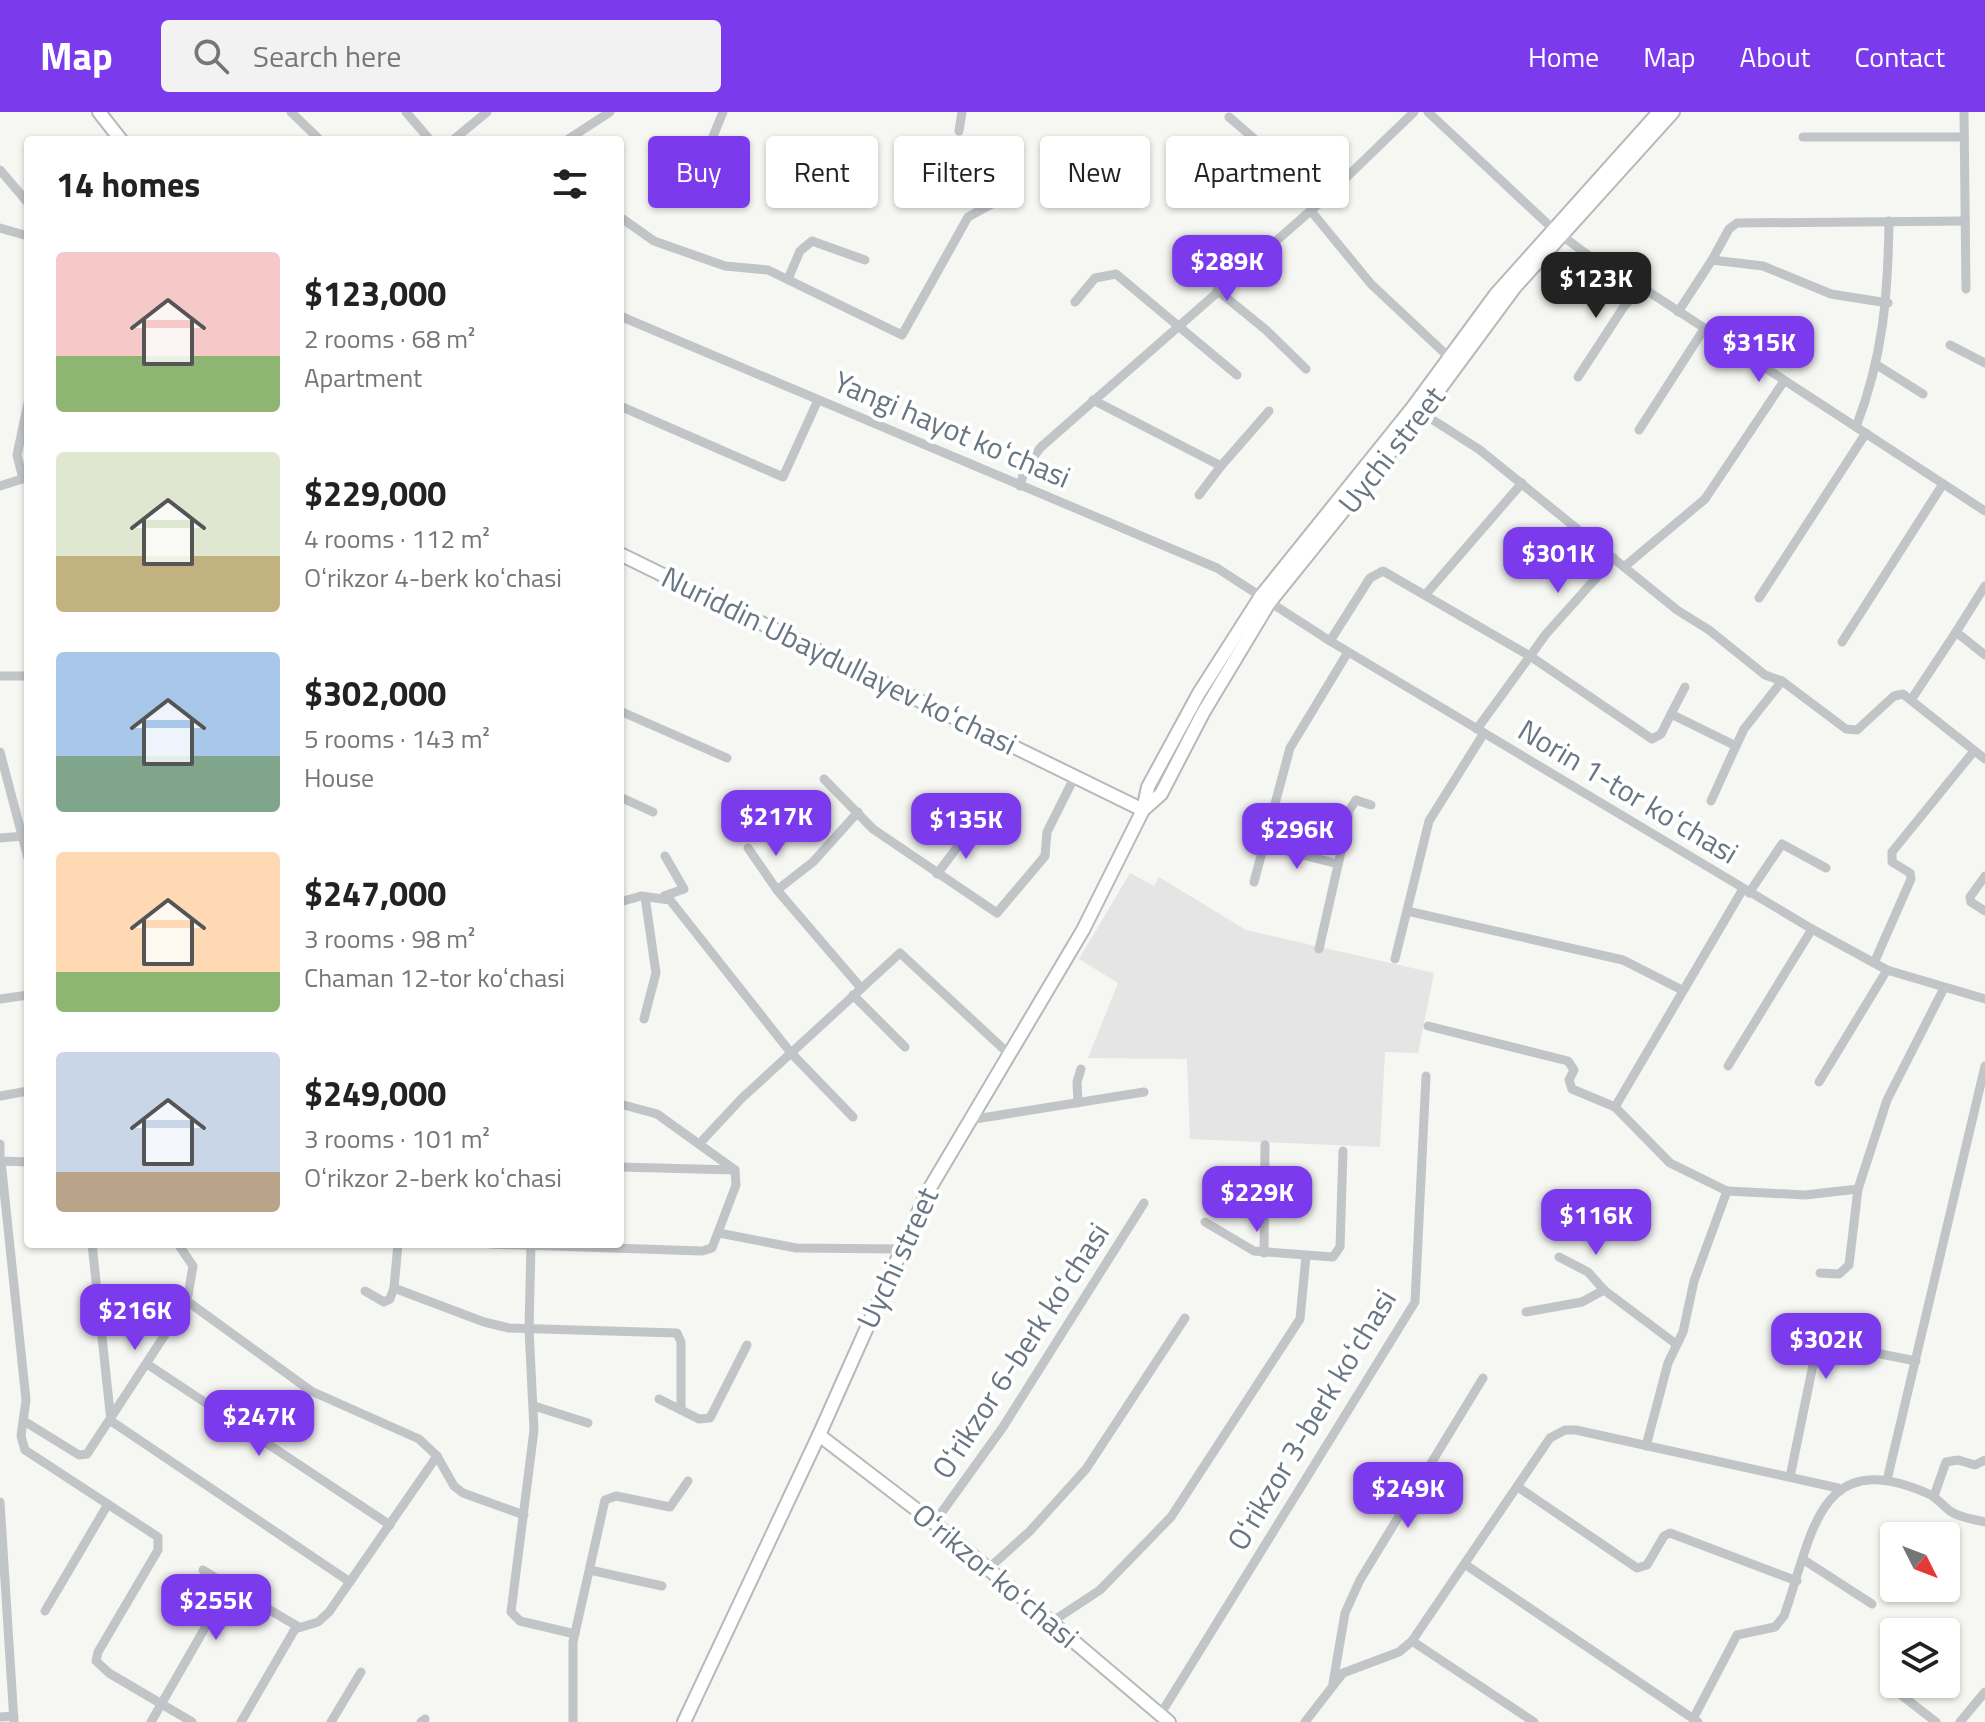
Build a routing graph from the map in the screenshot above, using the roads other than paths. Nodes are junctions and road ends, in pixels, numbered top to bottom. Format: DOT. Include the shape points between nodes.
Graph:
graph roads {
  1 [pos="99,112"];
  2 [pos="291,112"];
  3 [pos="406,112"];
  4 [pos="487,112"];
  5 [pos="610,112"];
  6 [pos="723,112"];
  7 [pos="962,112"];
  8 [pos="1414,112"];
  9 [pos="1428,112"];
  10 [pos="1659,112"];
  11 [pos="1673,112"];
  12 [pos="1964,112"];
  13 [pos="1229,117"];
  14 [pos="959,131"];
  15 [pos="118,136"];
  16 [pos="316,136"];
  17 [pos="427,136"];
  18 [pos="458,136"];
  19 [pos="573,136"];
  20 [pos="713,136"];
  21 [pos="1251,136"];
  22 [pos="1803,137"];
  23 [pos="1964,137"];
  24 [pos="0,170"];
  25 [pos="1349,175"];
  26 [pos="24,198"];
  27 [pos="981,208"];
  28 [pos="1314,208"];
  29 [pos="1311,211"];
  30 [pos="624,220"];
  31 [pos="1889,221"];
  32 [pos="1965,221"];
  33 [pos="0,228"];
  34 [pos="1557,232"];
  35 [pos="24,235"];
  36 [pos="865,260"];
  37 [pos="1712,260"];
  38 [pos="788,279"];
  39 [pos="1643,288"];
  40 [pos="1966,289"];
  41 [pos="1217,290"];
  42 [pos="1075,302"];
  43 [pos="1888,303"];
  44 [pos="1678,312"];
  45 [pos="624,318"];
  46 [pos="1175,326"];
  47 [pos="1704,329"];
  48 [pos="1950,345"];
  49 [pos="1454,362"];
  50 [pos="1985,363"];
  51 [pos="1877,365"];
  52 [pos="1306,369"];
  53 [pos="1237,375"];
  54 [pos="1578,377"];
  55 [pos="1784,381"];
  56 [pos="1923,394"];
  57 [pos="818,400"];
  58 [pos="1093,400"];
  59 [pos="624,408"];
  60 [pos="1418,410"];
  61 [pos="1269,411"];
  62 [pos="24,422"];
  63 [pos="1856,427"];
  64 [pos="1639,430"];
  65 [pos="1866,433"];
  66 [pos="1221,466"];
  67 [pos="24,475"];
  68 [pos="24,478"];
  69 [pos="1522,483"];
  70 [pos="1943,484"];
  71 [pos="0,486"];
  72 [pos="1020,486"];
  73 [pos="1199,495"];
  74 [pos="1985,511"];
  75 [pos="624,556"];
  76 [pos="1614,558"];
  77 [pos="1624,567"];
  78 [pos="1985,586"];
  79 [pos="1426,594"];
  80 [pos="1759,598"];
  81 [pos="1265,600"];
  82 [pos="1956,632"];
  83 [pos="1330,641"];
  84 [pos="1842,642"];
  85 [pos="1348,652"];
  86 [pos="1985,655"];
  87 [pos="1530,656"];
  88 [pos="0,676"];
  89 [pos="24,676"];
  90 [pos="1782,681"];
  91 [pos="1685,687"];
  92 [pos="1911,700"];
  93 [pos="624,713"];
  94 [pos="1671,714"];
  95 [pos="1480,731"];
  96 [pos="1736,746"];
  97 [pos="1974,751"];
  98 [pos="0,752"];
  99 [pos="727,758"];
  100 [pos="1985,759"];
  101 [pos="1075,776"];
  102 [pos="824,779"];
  103 [pos="624,799"];
  104 [pos="1711,801"];
  105 [pos="1371,805"];
  106 [pos="1350,809"];
  107 [pos="1143,810"];
  108 [pos="653,812"];
  109 [pos="858,812"];
  110 [pos="971,829"];
  111 [pos="24,833"];
  112 [pos="1345,834"];
  113 [pos="24,836"];
  114 [pos="0,838"];
  115 [pos="1264,845"];
  116 [pos="748,848"];
  117 [pos="665,856"];
  118 [pos="1338,864"];
  119 [pos="1826,868"];
  120 [pos="937,874"];
  121 [pos="1985,876"];
  122 [pos="1254,882"];
  123 [pos="777,890"];
  124 [pos="1746,891"];
  125 [pos="645,897"];
  126 [pos="664,897"];
  127 [pos="624,901"];
  128 [pos="1407,911"];
  129 [pos="1985,911"];
  130 [pos="1812,929"];
  131 [pos="1319,949"];
  132 [pos="1395,959"];
  133 [pos="1874,963"];
  134 [pos="1887,970"];
  135 [pos="1944,988"];
  136 [pos="1682,990"];
  137 [pos="857,992"];
  138 [pos="24,996"];
  139 [pos="0,999"];
  140 [pos="1985,999"];
  141 [pos="644,1019"];
  142 [pos="1428,1026"];
  143 [pos="905,1047"];
  144 [pos="791,1053"];
  145 [pos="1010,1055"];
  146 [pos="1728,1066"];
  147 [pos="1985,1066"];
  148 [pos="1081,1069"];
  149 [pos="1426,1076"];
  150 [pos="1819,1082"];
  151 [pos="24,1092"];
  152 [pos="1144,1092"];
  153 [pos="0,1096"];
  154 [pos="1982,1096"];
  155 [pos="1078,1103"];
  156 [pos="624,1105"];
  157 [pos="1615,1107"];
  158 [pos="853,1117"];
  159 [pos="969,1120"];
  160 [pos="700,1143"];
  161 [pos="0,1144"];
  162 [pos="1265,1145"];
  163 [pos="1343,1151"];
  164 [pos="1,1161"];
  165 [pos="24,1162"];
  166 [pos="624,1167"];
  167 [pos="735,1170"];
  168 [pos="1858,1189"];
  169 [pos="1727,1191"];
  170 [pos="1144,1203"];
  171 [pos="1205,1222"];
  172 [pos="719,1233"];
  173 [pos="92,1248"];
  174 [pos="181,1248"];
  175 [pos="398,1248"];
  176 [pos="531,1248"];
  177 [pos="616,1248"];
  178 [pos="899,1249"];
  179 [pos="1264,1253"];
  180 [pos="1306,1256"];
  181 [pos="1559,1257"];
  182 [pos="1820,1273"];
  183 [pos="394,1288"];
  184 [pos="1604,1290"];
  185 [pos="365,1291"];
  186 [pos="187,1301"];
  187 [pos="1526,1312"];
  188 [pos="1185,1318"];
  189 [pos="529,1329"];
  190 [pos="1676,1344"];
  191 [pos="747,1345"];
  192 [pos="1916,1361"];
  193 [pos="147,1364"];
  194 [pos="1483,1378"];
  195 [pos="659,1399"];
  196 [pos="534,1406"];
  197 [pos="681,1410"];
  198 [pos="24,1421"];
  199 [pos="111,1421"];
  200 [pos="588,1423"];
  201 [pos="819,1435"];
  202 [pos="1646,1446"];
  203 [pos="437,1456"];
  204 [pos="1985,1460"];
  205 [pos="1790,1477"];
  206 [pos="1887,1480"];
  207 [pos="688,1481"];
  208 [pos="1518,1487"];
  209 [pos="1838,1488"];
  210 [pos="1934,1496"];
  211 [pos="0,1502"];
  212 [pos="108,1504"];
  213 [pos="524,1515"];
  214 [pos="1985,1522"];
  215 [pos="934,1523"];
  216 [pos="390,1525"];
  217 [pos="2,1557"];
  218 [pos="1804,1560"];
  219 [pos="1466,1565"];
  220 [pos="989,1568"];
  221 [pos="203,1570"];
  222 [pos="590,1570"];
  223 [pos="1797,1581"];
  224 [pos="350,1582"];
  225 [pos="229,1586"];
  226 [pos="662,1586"];
  227 [pos="1872,1604"];
  228 [pos="45,1611"];
  229 [pos="1050,1623"];
  230 [pos="297,1626"];
  231 [pos="575,1634"];
  232 [pos="4,1635"];
  233 [pos="1412,1641"];
  234 [pos="361,1672"];
  235 [pos="1333,1683"];
  236 [pos="1985,1692"];
  237 [pos="1905,1698"];
  238 [pos="161,1704"];
  239 [pos="0,1717"];
  240 [pos="1164,1718"];
  241 [pos="14,1719"];
  242 [pos="1696,1721"];
  243 [pos="151,1722"];
  244 [pos="192,1722"];
  245 [pos="241,1722"];
  246 [pos="331,1722"];
  247 [pos="573,1722"];
  248 [pos="684,1722"];
  249 [pos="1305,1722"];
  250 [pos="1534,1722"];
  251 [pos="1936,1722"];
  252 [pos="1960,1722"];
  1 -- 15 [label="main road"];
  2 -- 16 [label="street"];
  3 -- 17 [label="street"];
  4 -- 18 [label="street"];
  5 -- 19 [label="street"];
  6 -- 20 [label="street"];
  7 -- 14 [label="street"];
  8 -- 25 [label="street"];
  9 -- 34 [label="street"];
  10 -- 34 [label="main road, Uychi street"];
  11 -- 34 [label="main road, Uychi street"];
  12 -- 23 [label="street"];
  13 -- 21 [label="street"];
  22 -- 23 [label="street"];
  23 -- 32 [label="street"];
  24 -- 26 [label="street"];
  27 -- 38 [label="street" via="970,213 902,335"];
  28 -- 29 [label="street"];
  29 -- 41 [label="street"];
  29 -- 49 [label="street" via="1371,284"];
  30 -- 38 [label="street" via="678,251"];
  31 -- 32 [label="street"];
  31 -- 37 [label="street" via="1737,223"];
  31 -- 43 [label="street"];
  32 -- 40 [label="street"];
  33 -- 35 [label="street"];
  34 -- 39 [label="street" via="1624,282"];
  34 -- 49 [label="main road, Uychi street" via="1496,294"];
  36 -- 38 [label="street" via="812,241 800,251"];
  37 -- 43 [label="street" via="1763,266 1831,294"];
  37 -- 44 [label="street"];
  39 -- 44 [label="street"];
  39 -- 54 [label="street" via="1620,311"];
  41 -- 46 [label="street"];
  41 -- 52 [label="street"];
  42 -- 46 [label="street" via="1095,278 1116,274"];
  43 -- 51 [label="street"];
  44 -- 47 [label="street"];
  45 -- 57 [label="street, Yangi hayot koʻchasi"];
  46 -- 53 [label="street"];
  46 -- 58 [label="street"];
  47 -- 55 [label="street"];
  47 -- 64 [label="street"];
  48 -- 50 [label="street"];
  49 -- 60 [label="main road, Uychi street"];
  51 -- 56 [label="street"];
  51 -- 63 [label="street"];
  55 -- 63 [label="street"];
  55 -- 77 [label="street" via="1705,499"];
  57 -- 59 [label="street" via="783,477"];
  57 -- 72 [label="street, Yangi hayot koʻchasi"];
  58 -- 66 [label="street"];
  58 -- 72 [label="street" via="1041,447 1025,468"];
  60 -- 69 [label="street"];
  60 -- 81 [label="main road, Uychi street"];
  61 -- 66 [label="street"];
  62 -- 67 [label="street" via="17,455"];
  63 -- 65 [label="street"];
  65 -- 70 [label="street"];
  65 -- 80 [label="street"];
  66 -- 73 [label="street"];
  68 -- 71 [label="street"];
  69 -- 76 [label="street"];
  69 -- 79 [label="street"];
  70 -- 74 [label="street"];
  70 -- 84 [label="street"];
  72 -- 81 [label="street, Yangi hayot koʻchasi" via="1217,568"];
  75 -- 101 [label="main road, Nuriddin Ubaydullayev koʻchasi"];
  76 -- 77 [label="street"];
  76 -- 87 [label="street"];
  77 -- 90 [label="street" via="1765,675"];
  78 -- 82 [label="street"];
  79 -- 83 [label="street" via="1389,572 1376,572"];
  79 -- 87 [label="street"];
  81 -- 83 [label="street, Norin 1-tor koʻchasi"];
  81 -- 107 [label="main road, Uychi street" via="1199,693 1148,787"];
  82 -- 86 [label="street"];
  82 -- 92 [label="street"];
  83 -- 85 [label="street, Norin 1-tor koʻchasi"];
  85 -- 95 [label="street, Norin 1-tor koʻchasi"];
  85 -- 115 [label="street" via="1290,748"];
  87 -- 94 [label="street" via="1652,739 1661,734"];
  87 -- 95 [label="street"];
  88 -- 89 [label="street"];
  90 -- 92 [label="street" via="1852,731 1894,696 1903,694"];
  90 -- 96 [label="street"];
  91 -- 94 [label="street"];
  92 -- 97 [label="street"];
  93 -- 99 [label="street"];
  94 -- 96 [label="street"];
  95 -- 124 [label="street, Norin 1-tor koʻchasi"];
  95 -- 128 [label="street" via="1437,801"];
  96 -- 104 [label="street"];
  97 -- 100 [label="street"];
  97 -- 133 [label="street" via="1892,852 1892,862 1911,879"];
  98 -- 111 [label="street"];
  101 -- 107 [label="main road, Nuriddin Ubaydullayev koʻchasi"];
  101 -- 120 [label="street" via="1047,832 1045,856 1000,912"];
  102 -- 109 [label="street"];
  103 -- 108 [label="street"];
  105 -- 106 [label="street" via="1354,801"];
  107 -- 145 [label="main road, Uychi street" via="1083,930"];
  109 -- 120 [label="street" via="873,829"];
  109 -- 123 [label="street" via="829,847"];
  110 -- 120 [label="street"];
  112 -- 118 [label="street"];
  113 -- 114 [label="street"];
  115 -- 118 [label="street"];
  115 -- 122 [label="street"];
  116 -- 123 [label="street"];
  117 -- 126 [label="street" via="684,890"];
  118 -- 131 [label="street"];
  119 -- 124 [label="street" via="1782,844"];
  121 -- 129 [label="street" via="1970,897"];
  123 -- 137 [label="street"];
  124 -- 130 [label="street, Norin 1-tor koʻchasi"];
  124 -- 136 [label="street"];
  125 -- 126 [label="street"];
  125 -- 127 [label="street"];
  125 -- 141 [label="street" via="656,973"];
  126 -- 144 [label="street"];
  128 -- 132 [label="street"];
  128 -- 136 [label="street" via="1623,960"];
  130 -- 133 [label="street, Norin 1-tor koʻchasi"];
  130 -- 146 [label="street"];
  133 -- 134 [label="street, Norin 1-tor koʻchasi"];
  134 -- 135 [label="street, Norin 1-tor koʻchasi"];
  134 -- 150 [label="street"];
  135 -- 140 [label="street, Norin 1-tor koʻchasi"];
  135 -- 168 [label="street" via="1887,1100"];
  136 -- 157 [label="street"];
  137 -- 143 [label="street"];
  137 -- 144 [label="street"];
  137 -- 145 [label="street" via="903,953"];
  138 -- 139 [label="street"];
  142 -- 157 [label="street" via="1562,1059 1574,1070 1572,1089"];
  144 -- 158 [label="street"];
  144 -- 160 [label="street"];
  145 -- 159 [label="main road, Uychi street"];
  147 -- 154 [label="street"];
  148 -- 155 [label="street"];
  149 -- 240 [label="street, Oʻrikzor 3-berk koʻchasi" via="1415,1302"];
  151 -- 153 [label="street"];
  152 -- 155 [label="street"];
  154 -- 192 [label="street"];
  155 -- 159 [label="street"];
  156 -- 160 [label="street" via="657,1114"];
  157 -- 169 [label="street" via="1670,1163"];
  159 -- 178 [label="main road, Uychi street"];
  160 -- 167 [label="street"];
  161 -- 164 [label="street"];
  162 -- 179 [label="street"];
  163 -- 180 [label="street" via="1339,1252 1333,1257"];
  164 -- 165 [label="street"];
  164 -- 198 [label="street"];
  166 -- 167 [label="street"];
  167 -- 172 [label="street" via="738,1179"];
  168 -- 169 [label="street" via="1805,1195"];
  168 -- 182 [label="street" via="1849,1265 1839,1274"];
  169 -- 190 [label="street"];
  170 -- 215 [label="street, Oʻrikzor 6-berk koʻchasi" via="1003,1427"];
  171 -- 179 [label="street"];
  172 -- 177 [label="street" via="712,1248 702,1251"];
  172 -- 178 [label="street" via="796,1248"];
  173 -- 199 [label="street"];
  174 -- 186 [label="street" via="193,1266"];
  175 -- 183 [label="street"];
  176 -- 189 [label="street"];
  178 -- 201 [label="main road, Uychi street"];
  179 -- 180 [label="street"];
  180 -- 229 [label="street" via="1300,1319 1171,1517 1100,1590"];
  181 -- 184 [label="street" via="1588,1272"];
  183 -- 185 [label="street" via="384,1302"];
  183 -- 189 [label="street" via="484,1322"];
  184 -- 187 [label="street" via="1582,1302"];
  184 -- 190 [label="street"];
  186 -- 193 [label="street"];
  186 -- 203 [label="street" via="311,1391 413,1436"];
  188 -- 220 [label="street" via="1075,1483"];
  189 -- 196 [label="street"];
  189 -- 197 [label="street" via="677,1333"];
  190 -- 202 [label="street"];
  191 -- 197 [label="street" via="710,1418"];
  192 -- 205 [label="street" via="1825,1343 1814,1360"];
  192 -- 206 [label="street"];
  193 -- 199 [label="street"];
  193 -- 216 [label="street"];
  194 -- 235 [label="street" via="1360,1580 1345,1613"];
  195 -- 197 [label="street"];
  196 -- 200 [label="street"];
  196 -- 213 [label="street"];
  198 -- 199 [label="street" via="83,1455"];
  198 -- 212 [label="street" via="25,1450"];
  199 -- 224 [label="street"];
  201 -- 215 [label="main road, Oʻrikzor koʻchasi"];
  201 -- 248 [label="main road, Uychi street"];
  202 -- 205 [label="street"];
  202 -- 208 [label="street" via="1565,1430 1550,1438"];
  203 -- 213 [label="street" via="463,1493"];
  203 -- 216 [label="street"];
  204 -- 210 [label="street" via="1975,1465 1946,1462"];
  205 -- 209 [label="street"];
  206 -- 209 [label="street" via="1855,1481"];
  206 -- 210 [label="street"];
  207 -- 222 [label="street" via="670,1507 616,1496 605,1500"];
  208 -- 219 [label="street"];
  208 -- 223 [label="street" via="1637,1568 1647,1565 1670,1533"];
  209 -- 218 [label="street" via="1822,1510"];
  210 -- 214 [label="street" via="1954,1514"];
  211 -- 217 [label="street"];
  212 -- 228 [label="street"];
  212 -- 238 [label="street" via="155,1535 160,1545 96,1661"];
  213 -- 231 [label="street" via="511,1612 517,1620"];
  215 -- 220 [label="main road, Oʻrikzor koʻchasi"];
  216 -- 224 [label="street"];
  217 -- 232 [label="street"];
  218 -- 223 [label="street"];
  218 -- 227 [label="street"];
  219 -- 233 [label="street"];
  219 -- 242 [label="street"];
  220 -- 229 [label="main road, Oʻrikzor koʻchasi"];
  221 -- 225 [label="street"];
  222 -- 226 [label="street"];
  222 -- 231 [label="street"];
  223 -- 242 [label="street" via="1780,1623 1737,1635"];
  224 -- 230 [label="street" via="325,1618"];
  225 -- 230 [label="street"];
  225 -- 238 [label="street"];
  229 -- 240 [label="main road, Oʻrikzor koʻchasi"];
  230 -- 245 [label="street"];
  231 -- 247 [label="street"];
  232 -- 241 [label="street"];
  233 -- 235 [label="street" via="1399,1652 1343,1673"];
  233 -- 250 [label="street"];
  234 -- 246 [label="street"];
  235 -- 249 [label="street"];
  236 -- 252 [label="street"];
  237 -- 251 [label="street"];
  238 -- 243 [label="street"];
  238 -- 244 [label="street"];
  239 -- 241 [label="street"];
}
